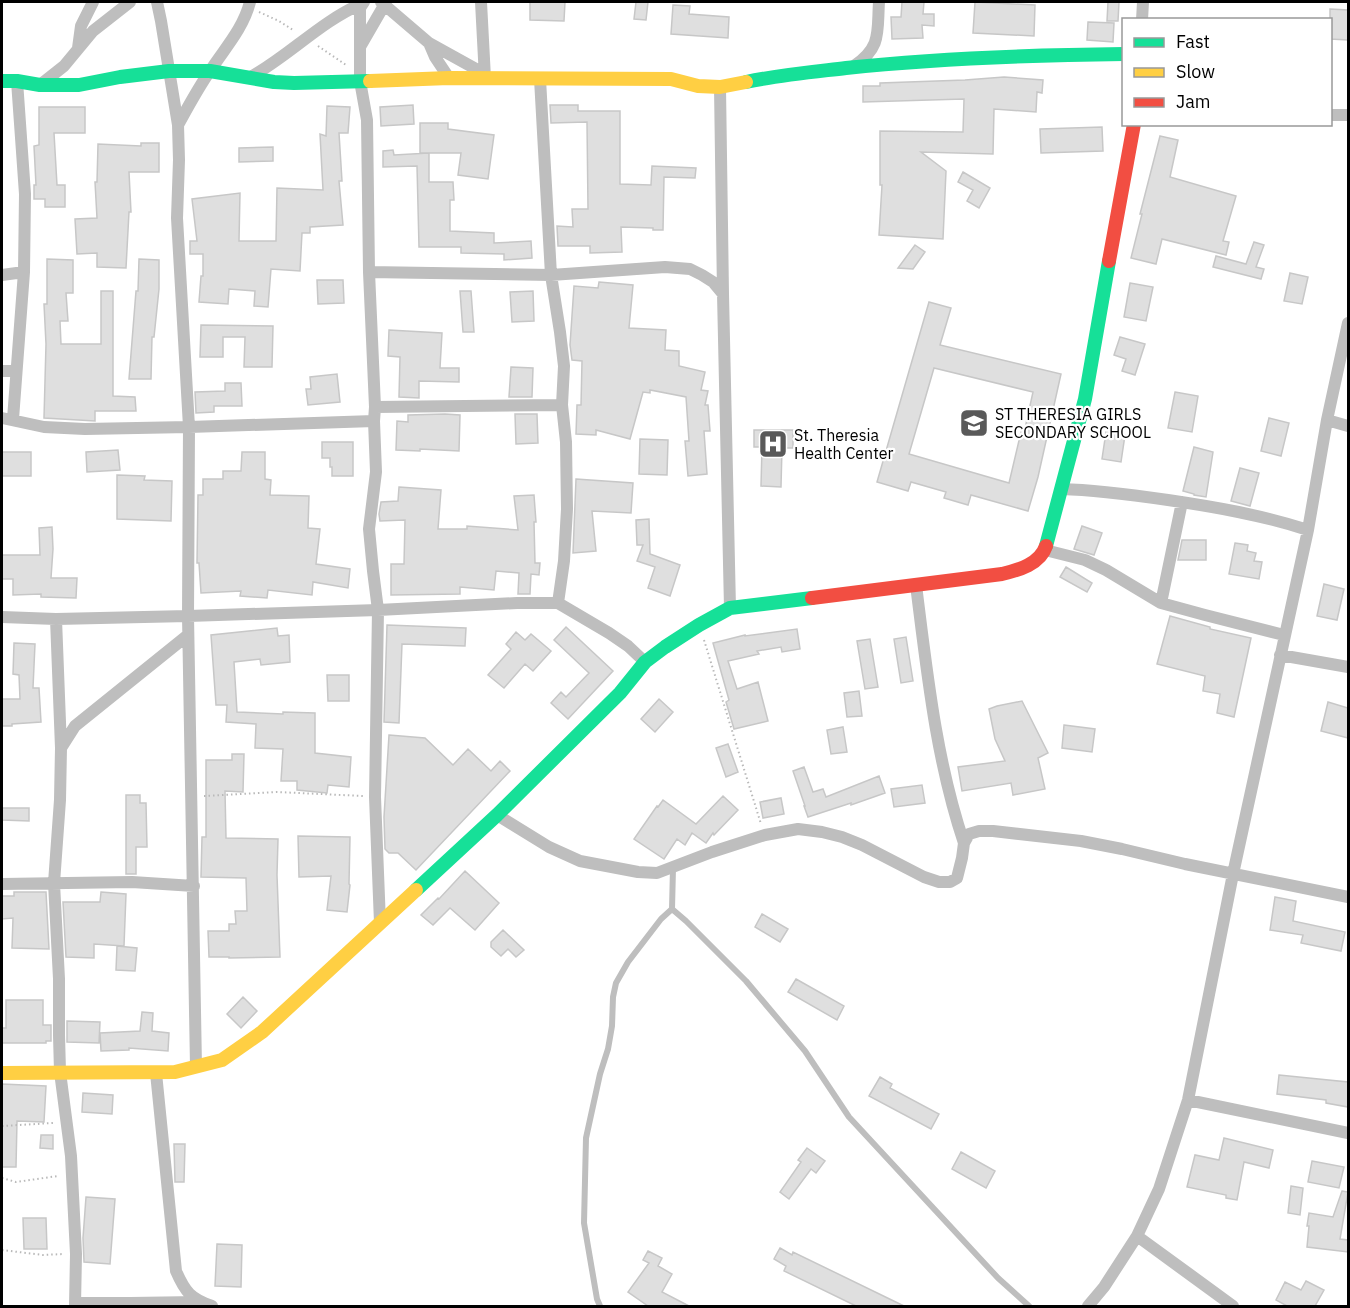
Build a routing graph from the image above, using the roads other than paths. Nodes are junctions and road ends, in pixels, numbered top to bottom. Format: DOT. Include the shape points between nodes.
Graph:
graph roads {
  1 [pos="93,2"];
  2 [pos="130,2"];
  3 [pos="157,2"];
  4 [pos="384,2"];
  5 [pos="481,2"];
  6 [pos="879,2"];
  7 [pos="1143,2"];
  8 [pos="362,3"];
  9 [pos="249,6"];
  10 [pos="1142,18"];
  11 [pos="876,42"];
  12 [pos="429,43"];
  13 [pos="78,48"];
  14 [pos="360,48"];
  15 [pos="1122,54"];
  16 [pos="895,63"];
  17 [pos="853,67"];
  18 [pos="169,71"];
  19 [pos="210,71"];
  20 [pos="485,76"];
  21 [pos="249,78"];
  22 [pos="448,78"];
  23 [pos="359,79"];
  24 [pos="540,79"];
  25 [pos="2,81"];
  26 [pos="17,81"];
  27 [pos="40,85"];
  28 [pos="720,87"];
  29 [pos="1332,115"];
  30 [pos="1348,115"];
  31 [pos="178,125"];
  32 [pos="1134,130"];
  33 [pos="369,272"];
  34 [pos="24,273"];
  35 [pos="2,275"];
  36 [pos="551,275"];
  37 [pos="723,294"];
  38 [pos="1348,323"];
  39 [pos="2,371"];
  40 [pos="16,371"];
  41 [pos="562,405"];
  42 [pos="375,407"];
  43 [pos="7,418"];
  44 [pos="1327,420"];
  45 [pos="374,421"];
  46 [pos="1348,426"];
  47 [pos="189,427"];
  48 [pos="1062,489"];
  49 [pos="1182,502"];
  50 [pos="1308,530"];
  51 [pos="1045,550"];
  52 [pos="916,585"];
  53 [pos="558,603"];
  54 [pos="1161,603"];
  55 [pos="730,608"];
  56 [pos="378,610"];
  57 [pos="188,616"];
  58 [pos="2,617"];
  59 [pos="56,619"];
  60 [pos="188,635"];
  61 [pos="1284,635"];
  62 [pos="1280,656"];
  63 [pos="645,662"];
  64 [pos="1348,667"];
  65 [pos="60,725"];
  66 [pos="75,726"];
  67 [pos="61,747"];
  68 [pos="497,815"];
  69 [pos="964,843"];
  70 [pos="673,867"];
  71 [pos="1233,874"];
  72 [pos="2,884"];
  73 [pos="54,884"];
  74 [pos="194,886"];
  75 [pos="1348,897"];
  76 [pos="672,909"];
  77 [pos="380,923"];
  78 [pos="196,1067"];
  79 [pos="60,1072"];
  80 [pos="2,1073"];
  81 [pos="156,1073"];
  82 [pos="1188,1100"];
  83 [pos="1348,1133"];
  84 [pos="1137,1236"];
  85 [pos="198,1302"];
  86 [pos="75,1305"];
  87 [pos="212,1306"];
  88 [pos="600,1306"];
  89 [pos="1029,1306"];
  90 [pos="1088,1306"];
  91 [pos="1233,1306"];
  1 -- 13 [label="street" via="81,26"];
  2 -- 13 [label="street"];
  3 -- 18 [label="street"];
  4 -- 12 [label="street"];
  4 -- 14 [label="street"];
  5 -- 20 [label="street"];
  6 -- 11 [label="street"];
  7 -- 10 [label="street"];
  8 -- 14 [label="street"];
  8 -- 21 [label="street" via="332,19"];
  9 -- 19 [label="street" via="234,38"];
  11 -- 16 [label="street"];
  11 -- 17 [label="street"];
  12 -- 20 [label="street"];
  12 -- 22 [label="street"];
  13 -- 27 [label="street" via="64,66"];
  14 -- 23 [label="street"];
  15 -- 16 [label="street"];
  16 -- 17 [label="street"];
  17 -- 28 [label="street"];
  18 -- 19 [label="street"];
  18 -- 27 [label="street" via="79,85"];
  18 -- 31 [label="street"];
  19 -- 21 [label="street"];
  19 -- 31 [label="street"];
  20 -- 22 [label="street"];
  20 -- 24 [label="street"];
  21 -- 23 [label="street" via="294,83"];
  22 -- 23 [label="street"];
  23 -- 33 [label="street" via="367,120"];
  24 -- 28 [label="street" via="671,79"];
  24 -- 36 [label="street"];
  25 -- 26 [label="street"];
  26 -- 27 [label="street"];
  26 -- 34 [label="street" via="25,194"];
  28 -- 37 [label="street"];
  29 -- 30 [label="street"];
  31 -- 47 [label="street" via="177,218"];
  32 -- 48 [label="street" via="1085,399"];
  33 -- 36 [label="street"];
  33 -- 42 [label="street"];
  34 -- 35 [label="street"];
  34 -- 40 [label="street"];
  36 -- 37 [label="street" via="665,267 690,269 713,282"];
  36 -- 41 [label="street" via="564,366"];
  37 -- 55 [label="street"];
  38 -- 44 [label="street"];
  39 -- 40 [label="street"];
  40 -- 43 [label="street"];
  41 -- 42 [label="street"];
  41 -- 53 [label="street" via="567,509"];
  42 -- 45 [label="street"];
  43 -- 47 [label="street" via="44,427"];
  44 -- 46 [label="street"];
  44 -- 50 [label="street"];
  45 -- 47 [label="street"];
  45 -- 56 [label="street" via="376,472 369,528"];
  47 -- 57 [label="street"];
  48 -- 49 [label="street"];
  48 -- 51 [label="street"];
  49 -- 50 [label="street" via="1277,520"];
  49 -- 54 [label="street"];
  50 -- 61 [label="street"];
  51 -- 52 [label="street" via="1024,569"];
  51 -- 54 [label="street" via="1085,560"];
  52 -- 55 [label="street"];
  52 -- 69 [label="street" via="940,755"];
  53 -- 56 [label="street"];
  53 -- 63 [label="street" via="609,633"];
  54 -- 61 [label="street"];
  55 -- 63 [label="street"];
  56 -- 57 [label="street"];
  56 -- 77 [label="street" via="375,797"];
  57 -- 59 [label="street"];
  57 -- 60 [label="street"];
  58 -- 59 [label="street"];
  59 -- 65 [label="street"];
  60 -- 66 [label="street"];
  60 -- 74 [label="street"];
  61 -- 62 [label="street"];
  62 -- 64 [label="street"];
  62 -- 71 [label="street"];
  63 -- 68 [label="street" via="620,693"];
  65 -- 66 [label="street"];
  65 -- 67 [label="street"];
  66 -- 67 [label="street"];
  67 -- 73 [label="street"];
  68 -- 70 [label="street" via="580,861 638,872 657,873"];
  68 -- 77 [label="street"];
  69 -- 70 [label="street" via="957,878 950,882 924,877 842,837 798,829 765,835"];
  69 -- 71 [label="street" via="969,834 980,831 1081,841"];
  70 -- 76 [label="lane"];
  71 -- 75 [label="street"];
  71 -- 82 [label="street"];
  72 -- 73 [label="street"];
  73 -- 74 [label="street" via="132,882"];
  73 -- 79 [label="street"];
  74 -- 78 [label="street"];
  76 -- 88 [label="lane" via="616,982 608,1049 586,1138 584,1223"];
  76 -- 89 [label="lane" via="747,981 805,1051 849,1116 998,1278"];
  77 -- 78 [label="street" via="262,1032 222,1060"];
  78 -- 81 [label="street"];
  79 -- 80 [label="street"];
  79 -- 81 [label="street"];
  79 -- 86 [label="street" via="71,1156"];
  81 -- 85 [label="street" via="176,1271"];
  82 -- 83 [label="street"];
  82 -- 84 [label="street" via="1159,1189"];
  84 -- 90 [label="street"];
  84 -- 91 [label="street"];
  85 -- 86 [label="street"];
  85 -- 87 [label="street"];
}
